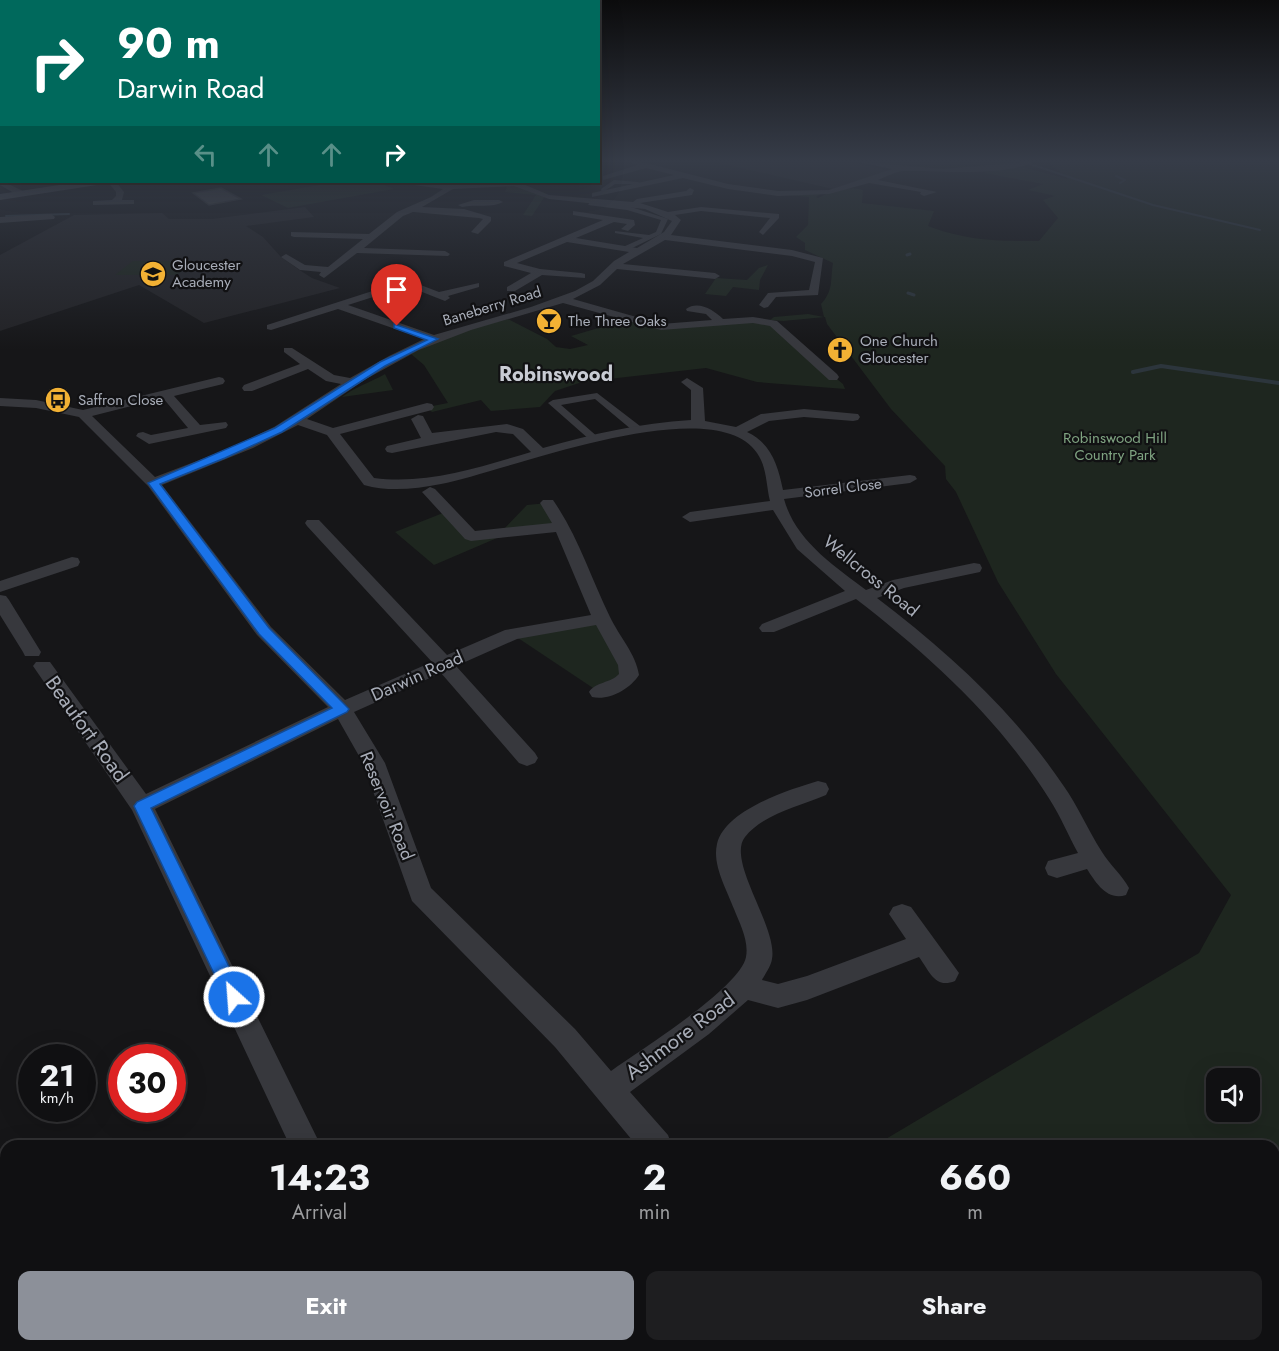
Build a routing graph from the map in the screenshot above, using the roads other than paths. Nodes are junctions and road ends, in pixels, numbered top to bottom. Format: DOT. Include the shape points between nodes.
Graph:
graph roads {
  1 [pos="387,224"];
  2 [pos="483,224"];
  3 [pos="601,224"];
  4 [pos="619,224"];
  5 [pos="625,224"];
  6 [pos="663,224"];
  7 [pos="675,224"];
  8 [pos="769,224"];
  9 [pos="310,225"];
  10 [pos="622,227"];
  11 [pos="474,232"];
  12 [pos="763,232"];
  13 [pos="370,237"];
  14 [pos="649,237"];
  15 [pos="666,237"];
  16 [pos="566,239"];
  17 [pos="705,242"];
  18 [pos="401,243"];
  19 [pos="354,250"];
  20 [pos="631,250"];
  21 [pos="697,250"];
  22 [pos="391,252"];
  23 [pos="445,254"];
  24 [pos="286,257"];
  25 [pos="494,264"];
  26 [pos="507,264"];
  27 [pos="719,265"];
  28 [pos="617,266"];
  29 [pos="540,272"];
  30 [pos="581,276"];
  31 [pos="475,285"];
  32 [pos="511,289"];
  33 [pos="563,300"];
  34 [pos="337,305"];
  35 [pos="764,305"];
  36 [pos="691,309"];
  37 [pos="720,322"];
  38 [pos="272,327"];
  39 [pos="434,339"];
  40 [pos="288,350"];
  41 [pos="310,364"];
  42 [pos="835,371"];
  43 [pos="219,381"];
  44 [pos="352,382"];
  45 [pos="687,382"];
  46 [pos="248,388"];
  47 [pos="167,395"];
  48 [pos="2,402"];
  49 [pos="427,407"];
  50 [pos="84,414"];
  51 [pos="853,417"];
  52 [pos="418,419"];
  53 [pos="296,420"];
  54 [pos="221,424"];
  55 [pos="698,424"];
  56 [pos="636,428"];
  57 [pos="606,429"];
  58 [pos="197,430"];
  59 [pos="332,432"];
  60 [pos="736,432"];
  61 [pos="143,436"];
  62 [pos="438,439"];
  63 [pos="392,448"];
  64 [pos="538,452"];
  65 [pos="910,479"];
  66 [pos="153,483"];
  67 [pos="430,492"];
  68 [pos="778,500"];
  69 [pos="548,503"];
  70 [pos="690,517"];
  71 [pos="312,523"];
  72 [pos="562,527"];
  73 [pos="72,562"];
  74 [pos="961,567"];
  75 [pos="0,587"];
  76 [pos="861,594"];
  77 [pos="0,600"];
  78 [pos="602,619"];
  79 [pos="768,628"];
  80 [pos="445,665"];
  81 [pos="600,692"];
  82 [pos="342,709"];
  83 [pos="527,758"];
  84 [pos="818,789"];
  85 [pos="142,806"];
  86 [pos="1092,858"];
  87 [pos="1057,868"];
  88 [pos="1118,888"];
  89 [pos="902,914"];
  90 [pos="924,944"];
  91 [pos="946,973"];
  92 [pos="744,987"];
  93 [pos="610,1089"];
  94 [pos="303,1140"];
  95 [pos="652,1140"];
  1 -- 13 [label="street"];
  2 -- 11 [label="street"];
  3 -- 16 [label="street"];
  4 -- 10 [label="street"];
  5 -- 10 [label="street"];
  6 -- 14 [label="street"];
  7 -- 15 [label="street"];
  8 -- 12 [label="street"];
  9 -- 13 [label="street" via="292,235"];
  10 -- 14 [label="street"];
  13 -- 19 [label="street"];
  14 -- 20 [label="street"];
  15 -- 17 [label="street"];
  15 -- 20 [label="street, Baneberry Road"];
  15 -- 28 [label="street"];
  16 -- 20 [label="street"];
  16 -- 26 [label="street"];
  17 -- 21 [label="street"];
  17 -- 35 [label="street" via="820,260 814,294 776,294"];
  18 -- 22 [label="street"];
  19 -- 22 [label="street"];
  19 -- 24 [label="street" via="327,273 303,268"];
  20 -- 28 [label="street, Baneberry Road"];
  22 -- 23 [label="street"];
  25 -- 26 [label="street"];
  26 -- 29 [label="street"];
  27 -- 28 [label="street" via="711,276"];
  28 -- 33 [label="street, Baneberry Road" via="593,287"];
  29 -- 30 [label="street"];
  29 -- 32 [label="street"];
  31 -- 34 [label="street" via="442,296 413,282"];
  33 -- 37 [label="street" via="651,326"];
  33 -- 39 [label="street, Baneberry Road"];
  34 -- 38 [label="street"];
  34 -- 39 [label="street"];
  36 -- 37 [label="street" via="709,311"];
  37 -- 42 [label="street" via="773,323 820,366"];
  39 -- 44 [label="street, Baneberry Road"];
  40 -- 41 [label="street"];
  41 -- 44 [label="street" via="330,378"];
  41 -- 46 [label="street"];
  43 -- 47 [label="street"];
  44 -- 53 [label="street, Baneberry Road"];
  45 -- 55 [label="street" via="697,388"];
  47 -- 50 [label="street"];
  47 -- 58 [label="street"];
  48 -- 50 [label="street"];
  49 -- 59 [label="street"];
  50 -- 66 [label="street, Reservoir Road"];
  51 -- 60 [label="street" via="804,413 766,417"];
  52 -- 62 [label="street" via="428,437"];
  53 -- 59 [label="street"];
  53 -- 66 [label="street, Baneberry Road" via="222,456"];
  54 -- 58 [label="street"];
  55 -- 56 [label="street, Wellcross Road"];
  55 -- 60 [label="street, Wellcross Road"];
  56 -- 57 [label="street, Wellcross Road"];
  56 -- 57 [label="street" via="597,396 554,403"];
  57 -- 64 [label="street, Wellcross Road"];
  58 -- 61 [label="street" via="149,440"];
  59 -- 64 [label="street, Wellcross Road" via="369,482 444,480"];
  60 -- 68 [label="street, Wellcross Road" via="758,445 768,459"];
  62 -- 63 [label="street"];
  62 -- 64 [label="street" via="502,424 516,430"];
  65 -- 68 [label="street, Sorrel Close"];
  66 -- 82 [label="street, Reservoir Road" via="264,631"];
  67 -- 72 [label="street" via="471,536"];
  68 -- 70 [label="street, Sorrel Close"];
  68 -- 76 [label="street, Wellcross Road" via="802,545 821,565"];
  69 -- 72 [label="street"];
  71 -- 80 [label="street"];
  72 -- 78 [label="street"];
  73 -- 75 [label="street"];
  74 -- 76 [label="street"];
  76 -- 79 [label="street"];
  76 -- 86 [label="street, Wellcross Road" via="959,674 994,711 1034,758"];
  77 -- 85 [label="street, Beaufort Road" via="37,659"];
  78 -- 80 [label="street, Darwin Road" via="512,634"];
  78 -- 81 [label="street" via="628,665 629,675 621,684"];
  80 -- 82 [label="street, Darwin Road"];
  80 -- 83 [label="street"];
  82 -- 85 [label="street, Darwin Road"];
  82 -- 93 [label="street, Reservoir Road" via="374,763 421,894 565,1038"];
  84 -- 92 [label="street, Ashmore Road" via="757,814 737,830 729,844 730,865 757,935 759,959"];
  85 -- 94 [label="street, Beaufort Road"];
  86 -- 87 [label="street"];
  86 -- 88 [label="street, Wellcross Road" via="1101,873"];
  89 -- 90 [label="street"];
  90 -- 91 [label="street"];
  90 -- 92 [label="street" via="778,996"];
  92 -- 93 [label="street, Ashmore Road"];
  93 -- 95 [label="street, Reservoir Road"];
}
